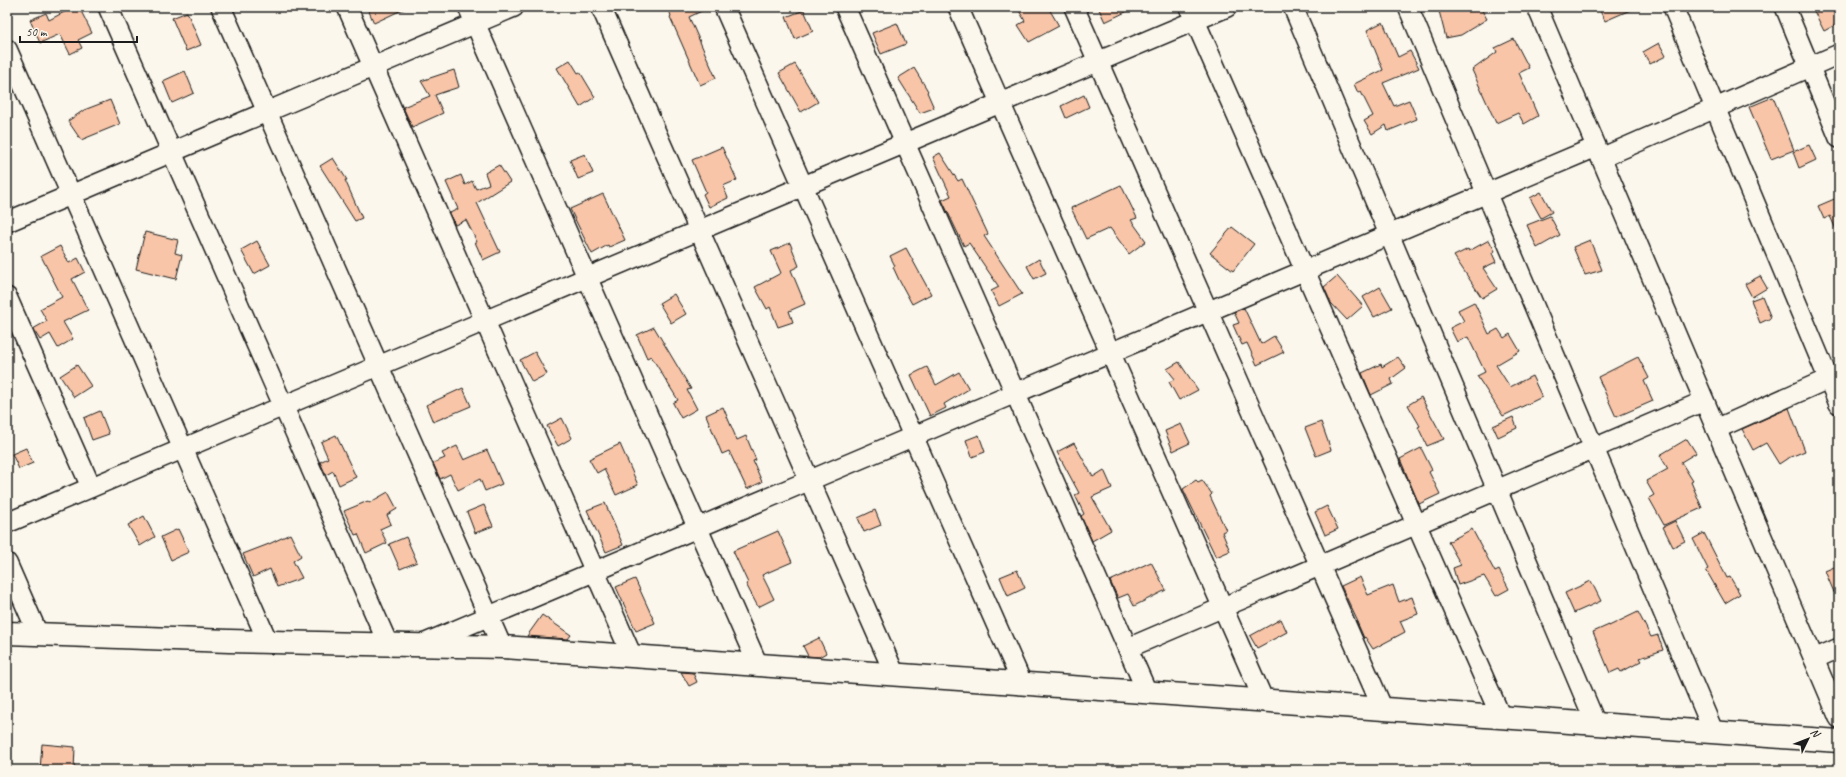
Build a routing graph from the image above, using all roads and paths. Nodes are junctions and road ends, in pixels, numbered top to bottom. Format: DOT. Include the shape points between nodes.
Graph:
graph roads {
  1 [pos="108,7"];
  2 [pos="221,7"];
  3 [pos="346,7"];
  4 [pos="514,7"];
  5 [pos="601,7"];
  6 [pos="724,7"];
  7 [pos="958,7"];
  8 [pos="1074,7"];
  9 [pos="1227,7"];
  10 [pos="1293,7"];
  11 [pos="1408,7"];
  12 [pos="1537,7"];
  13 [pos="1673,7"];
  14 [pos="1785,7"];
  15 [pos="851,9"];
  16 [pos="1192,14"];
  17 [pos="472,15"];
  18 [pos="7,49"];
  19 [pos="1839,54"];
  20 [pos="1098,61"];
  21 [pos="373,67"];
  22 [pos="1810,67"];
  23 [pos="1000,103"];
  24 [pos="1715,108"];
  25 [pos="266,112"];
  26 [pos="1839,138"];
  27 [pos="905,143"];
  28 [pos="171,152"];
  29 [pos="1598,152"];
  30 [pos="802,186"];
  31 [pos="1487,194"];
  32 [pos="71,195"];
  33 [pos="7,222"];
  34 [pos="699,230"];
  35 [pos="1389,235"];
  36 [pos="1304,271"];
  37 [pos="587,278"];
  38 [pos="7,298"];
  39 [pos="1208,312"];
  40 [pos="485,321"];
  41 [pos="1110,353"];
  42 [pos="378,366"];
  43 [pos="1834,376"];
  44 [pos="1015,393"];
  45 [pos="1704,401"];
  46 [pos="1839,404"];
  47 [pos="283,406"];
  48 [pos="1716,429"];
  49 [pos="913,436"];
  50 [pos="1594,448"];
  51 [pos="183,449"];
  52 [pos="810,480"];
  53 [pos="91,488"];
  54 [pos="1497,489"];
  55 [pos="7,523"];
  56 [pos="1416,524"];
  57 [pos="697,527"];
  58 [pos="7,563"];
  59 [pos="1320,565"];
  60 [pos="595,571"];
  61 [pos="1222,607"];
  62 [pos="489,616"];
  63 [pos="7,633"];
  64 [pos="38,634"];
  65 [pos="268,642"];
  66 [pos="388,644"];
  67 [pos="419,645"];
  68 [pos="502,647"];
  69 [pos="1128,648"];
  70 [pos="1839,648"];
  71 [pos="632,656"];
  72 [pos="1814,659"];
  73 [pos="758,665"];
  74 [pos="895,674"];
  75 [pos="1022,683"];
  76 [pos="1147,692"];
  77 [pos="1264,701"];
  78 [pos="1383,709"];
  79 [pos="1501,718"];
  80 [pos="1839,718"];
  81 [pos="1596,724"];
  82 [pos="1714,732"];
  83 [pos="1839,741"];
  1 -- 28 [label="street"];
  2 -- 25 [label="street"];
  3 -- 21 [label="street"];
  4 -- 17 [label="street"];
  5 -- 34 [label="street"];
  6 -- 30 [label="street"];
  7 -- 23 [label="street"];
  8 -- 20 [label="street"];
  9 -- 16 [label="street"];
  10 -- 35 [label="street"];
  11 -- 31 [label="street"];
  12 -- 29 [label="street"];
  13 -- 24 [label="street"];
  14 -- 22 [label="street"];
  15 -- 27 [label="street"];
  16 -- 20 [label="street"];
  16 -- 36 [label="street"];
  17 -- 21 [label="street"];
  17 -- 37 [label="street"];
  18 -- 32 [label="street"];
  19 -- 22 [label="street"];
  20 -- 23 [label="street"];
  20 -- 39 [label="street"];
  21 -- 25 [label="street"];
  21 -- 40 [label="street"];
  22 -- 24 [label="street"];
  22 -- 26 [label="street"];
  23 -- 27 [label="street"];
  23 -- 41 [label="street"];
  24 -- 29 [label="street"];
  24 -- 43 [label="street"];
  25 -- 28 [label="street"];
  25 -- 42 [label="street"];
  27 -- 30 [label="street"];
  27 -- 44 [label="street"];
  28 -- 32 [label="street"];
  28 -- 47 [label="street"];
  29 -- 31 [label="street"];
  29 -- 45 [label="street"];
  30 -- 34 [label="street"];
  30 -- 49 [label="street"];
  31 -- 35 [label="street"];
  31 -- 50 [label="street"];
  32 -- 33 [label="street"];
  32 -- 51 [label="street"];
  34 -- 37 [label="street"];
  34 -- 52 [label="street"];
  35 -- 36 [label="street"];
  35 -- 54 [label="street"];
  36 -- 39 [label="street"];
  36 -- 56 [label="street"];
  37 -- 40 [label="street"];
  37 -- 57 [label="street"];
  38 -- 53 [label="street"];
  39 -- 41 [label="street"];
  39 -- 59 [label="street"];
  40 -- 42 [label="street"];
  40 -- 60 [label="street"];
  41 -- 44 [label="street"];
  41 -- 61 [label="street"];
  42 -- 47 [label="street"];
  42 -- 62 [label="street"];
  43 -- 46 [label="street"];
  43 -- 48 [label="street"];
  44 -- 49 [label="street"];
  44 -- 69 [label="street"];
  45 -- 48 [label="street"];
  45 -- 50 [label="street"];
  47 -- 51 [label="street"];
  47 -- 66 [label="street"];
  48 -- 72 [label="street"];
  49 -- 52 [label="street"];
  49 -- 75 [label="street"];
  50 -- 54 [label="street"];
  50 -- 82 [label="street"];
  51 -- 53 [label="street"];
  51 -- 65 [label="street"];
  52 -- 57 [label="street"];
  52 -- 74 [label="street"];
  53 -- 55 [label="street"];
  54 -- 56 [label="street"];
  54 -- 81 [label="street"];
  56 -- 59 [label="street"];
  56 -- 79 [label="street"];
  57 -- 60 [label="street"];
  57 -- 73 [label="street"];
  58 -- 64 [label="street"];
  59 -- 61 [label="street"];
  59 -- 78 [label="street"];
  60 -- 62 [label="street"];
  60 -- 71 [label="street"];
  61 -- 69 [label="street"];
  61 -- 77 [label="street"];
  62 -- 67 [label="street"];
  62 -- 68 [label="street"];
  63 -- 64 [label="street"];
  64 -- 65 [label="street"];
  65 -- 66 [label="street"];
  66 -- 67 [label="street"];
  67 -- 68 [label="street"];
  68 -- 71 [label="street"];
  69 -- 76 [label="street"];
  70 -- 72 [label="street"];
  71 -- 73 [label="street"];
  72 -- 80 [label="street"];
  73 -- 74 [label="street"];
  74 -- 75 [label="street"];
  75 -- 76 [label="street"];
  76 -- 77 [label="street"];
  77 -- 78 [label="street"];
  78 -- 79 [label="street"];
  79 -- 81 [label="street"];
  81 -- 82 [label="street"];
  82 -- 83 [label="street"];
}
